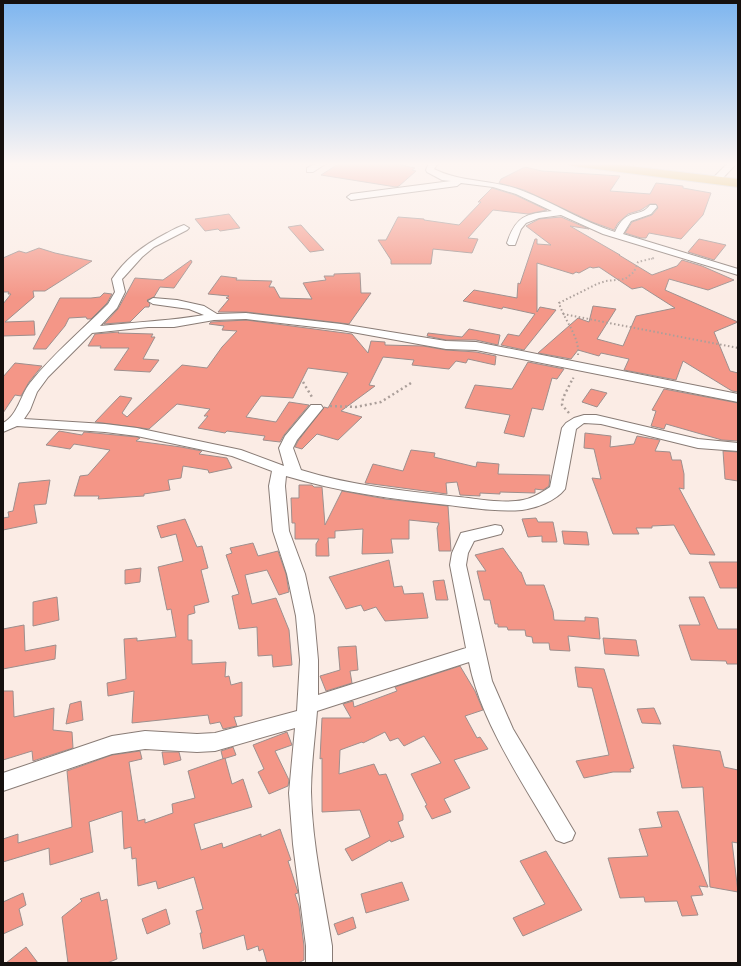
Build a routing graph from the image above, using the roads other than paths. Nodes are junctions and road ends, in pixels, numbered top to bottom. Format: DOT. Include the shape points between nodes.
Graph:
graph roads {
  1 [pos="554,208"];
  2 [pos="653,208"];
  3 [pos="562,212"];
  4 [pos="184,228"];
  5 [pos="618,236"];
  6 [pos="512,243"];
  7 [pos="738,272"];
  8 [pos="153,301"];
  9 [pos="214,316"];
  10 [pos="91,330"];
  11 [pos="738,398"];
  12 [pos="317,408"];
  13 [pos="9,425"];
  14 [pos="738,447"];
  15 [pos="287,471"];
  16 [pos="495,530"];
  17 [pos="476,652"];
  18 [pos="308,711"];
  19 [pos="3,782"];
  20 [pos="564,833"];
  21 [pos="319,963"];
  1 -- 3 [label="street"];
  2 -- 5 [label="street" via="648,213 635,215 627,220"];
  3 -- 5 [label="street"];
  3 -- 6 [label="street" via="522,222"];
  4 -- 10 [label="street" via="151,245 133,260 117,279 120,292 115,302"];
  5 -- 7 [label="street"];
  8 -- 9 [label="street" via="197,307"];
  9 -- 10 [label="street" via="174,324"];
  9 -- 11 [label="street" via="246,316 341,327 428,342 476,346"];
  10 -- 13 [label="street" via="44,374 31,391 23,410"];
  12 -- 15 [label="street" via="290,439 286,448"];
  13 -- 15 [label="street" via="137,432 236,453"];
  14 -- 15 [label="street" via="709,446 611,422 584,420 572,424 569,428 557,489 542,499 523,505 501,506 389,494 335,484"];
  15 -- 18 [label="street" via="277,486 281,531 296,574 305,616 309,660"];
  16 -- 17 [label="street" via="467,536 458,565"];
  17 -- 18 [label="street"];
  17 -- 20 [label="street" via="482,681 505,733"];
  18 -- 19 [label="street" via="215,742 144,740 112,745"];
  18 -- 21 [label="street" via="300,793"];
}
